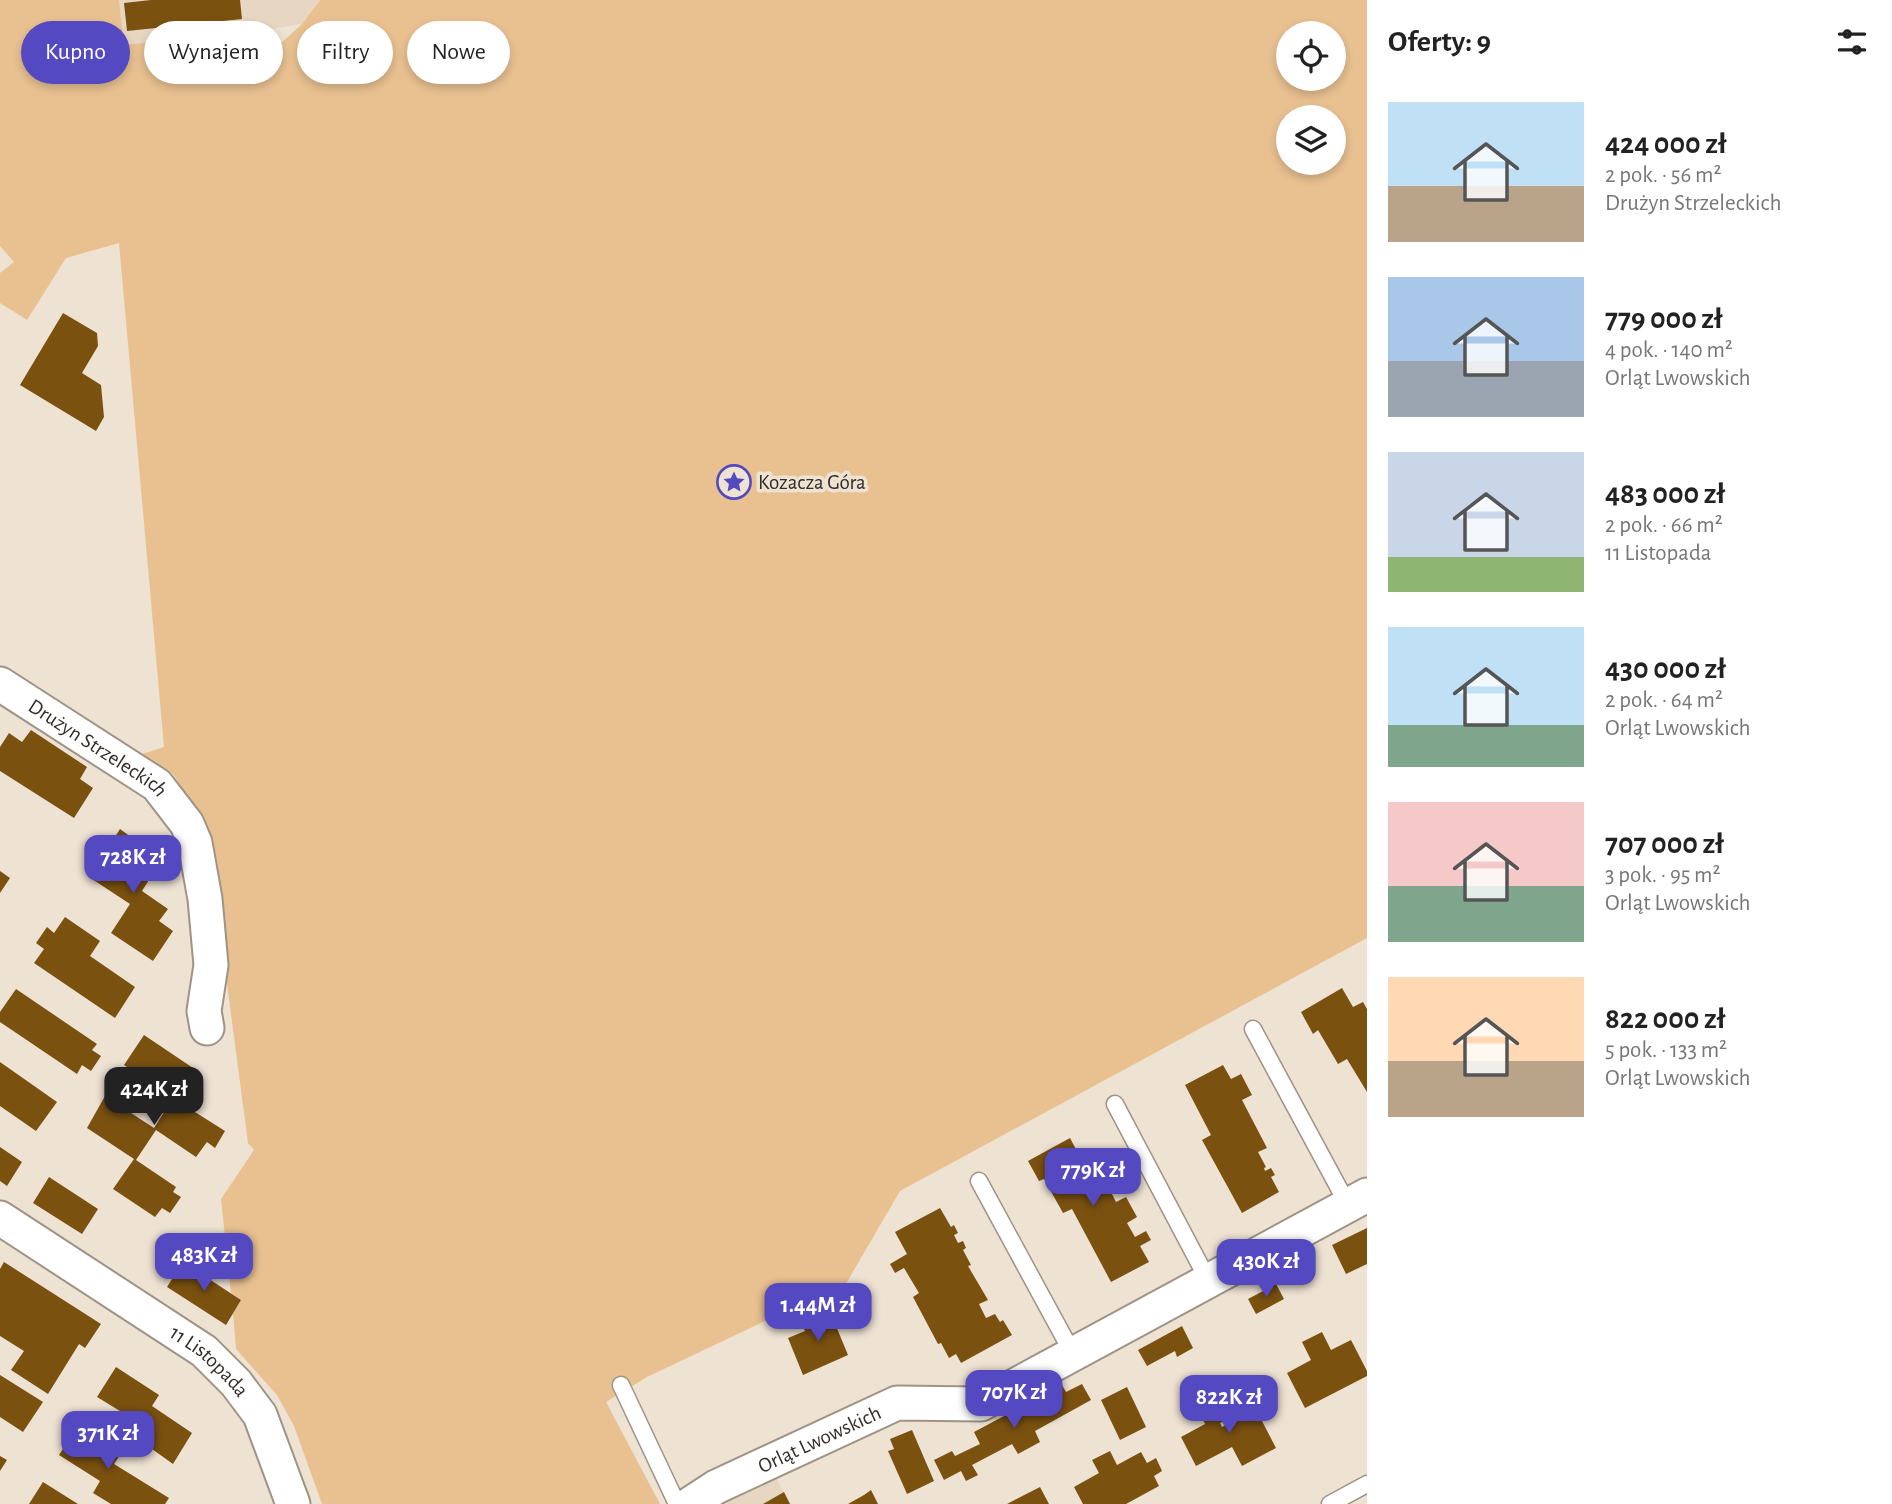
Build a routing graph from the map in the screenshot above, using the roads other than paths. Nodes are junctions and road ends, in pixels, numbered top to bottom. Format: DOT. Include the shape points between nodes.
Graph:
graph roads {
  1 [pos="0,684"];
  2 [pos="207,1028"];
  3 [pos="1253,1029"];
  4 [pos="1115,1104"];
  5 [pos="979,1181"];
  6 [pos="1357,1200"];
  7 [pos="0,1218"];
  8 [pos="1208,1280"];
  9 [pos="1073,1354"];
  10 [pos="621,1385"];
  11 [pos="1367,1484"];
  12 [pos="293,1504"];
  13 [pos="677,1504"];
  14 [pos="690,1504"];
  15 [pos="1330,1504"];
  1 -- 2 [label="street, Drużyn Strzeleckich" via="157,785 187,824 205,899 211,965 204,1011"];
  3 -- 6 [label="lane"];
  4 -- 8 [label="lane"];
  5 -- 9 [label="lane"];
  6 -- 8 [label="street, Orląt Lwowskich"];
  7 -- 12 [label="street, 11 Listopada" via="204,1351 260,1415"];
  8 -- 9 [label="street, Orląt Lwowskich"];
  9 -- 14 [label="street, Orląt Lwowskich" via="981,1404 897,1403 716,1487"];
  10 -- 13 [label="lane"];
  11 -- 15 [label="lane"];
}
